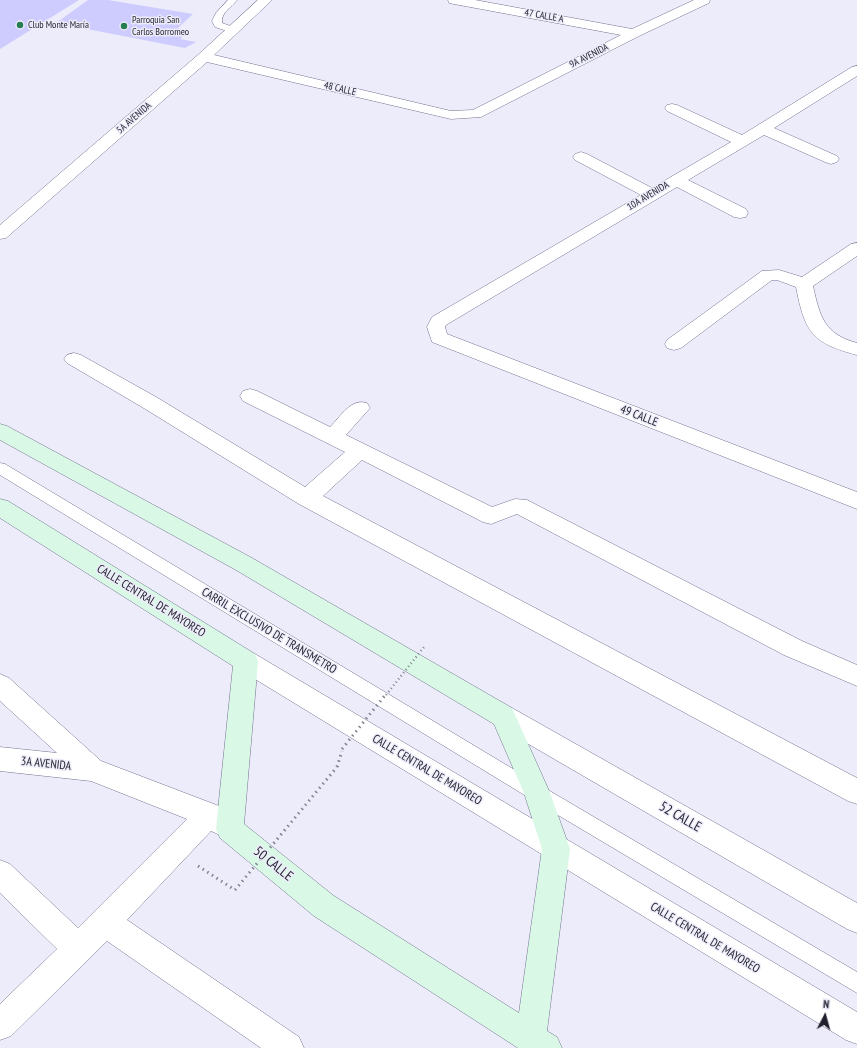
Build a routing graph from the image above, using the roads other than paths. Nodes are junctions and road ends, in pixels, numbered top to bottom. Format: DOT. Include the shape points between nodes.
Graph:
graph roads {
  1 [pos="233,0"];
  2 [pos="266,0"];
  3 [pos="454,0"];
  4 [pos="704,0"];
  5 [pos="233,30"];
  6 [pos="634,33"];
  7 [pos="204,57"];
  8 [pos="857,70"];
  9 [pos="672,108"];
  10 [pos="476,114"];
  11 [pos="763,129"];
  12 [pos="742,141"];
  13 [pos="581,157"];
  14 [pos="831,159"];
  15 [pos="675,180"];
  16 [pos="652,194"];
  17 [pos="740,212"];
  18 [pos="0,234"];
  19 [pos="857,248"];
  20 [pos="804,284"];
  21 [pos="439,321"];
  22 [pos="674,344"];
  23 [pos="857,348"];
  24 [pos="74,359"];
  25 [pos="250,396"];
  26 [pos="360,408"];
  27 [pos="0,431"];
  28 [pos="333,437"];
  29 [pos="360,450"];
  30 [pos="0,468"];
  31 [pos="307,498"];
  32 [pos="857,502"];
  33 [pos="0,507"];
  34 [pos="246,661"];
  35 [pos="857,676"];
  36 [pos="0,685"];
  37 [pos="503,716"];
  38 [pos="0,759"];
  39 [pos="92,769"];
  40 [pos="857,792"];
  41 [pos="537,793"];
  42 [pos="219,822"];
  43 [pos="556,849"];
  44 [pos="0,874"];
  45 [pos="857,919"];
  46 [pos="105,922"];
  47 [pos="77,948"];
  48 [pos="857,983"];
  49 [pos="0,1025"];
  50 [pos="857,1029"];
  51 [pos="539,1043"];
  52 [pos="288,1048"];
  1 -- 5 [label="lane" via="217,16 216,21 218,25"];
  2 -- 5 [label="street, 5A AVENIDA"];
  3 -- 6 [label="street, 47 CALLE A"];
  4 -- 6 [label="street, 9A AVENIDA"];
  5 -- 7 [label="street, 5A AVENIDA"];
  6 -- 10 [label="street, 9A AVENIDA"];
  7 -- 10 [label="street, 48 CALLE" via="451,115"];
  7 -- 18 [label="street, 5A AVENIDA"];
  8 -- 11 [label="street, 10A AVENIDA"];
  9 -- 12 [label="street"];
  11 -- 12 [label="street, 10A AVENIDA"];
  11 -- 14 [label="street"];
  12 -- 15 [label="street, 10A AVENIDA"];
  13 -- 16 [label="street"];
  15 -- 16 [label="street, 10A AVENIDA"];
  15 -- 17 [label="street"];
  16 -- 21 [label="street, 10A AVENIDA"];
  19 -- 20 [label="street"];
  20 -- 22 [label="street" via="779,275 768,275"];
  20 -- 23 [label="street" via="811,314 818,329 833,341"];
  21 -- 32 [label="street, 49 CALLE" via="436,327 439,338"];
  24 -- 31 [label="street"];
  25 -- 28 [label="street"];
  26 -- 28 [label="street"];
  27 -- 37 [label="main road" via="244,564"];
  28 -- 29 [label="street"];
  29 -- 31 [label="street"];
  29 -- 35 [label="street" via="491,516 519,506 793,648"];
  30 -- 41 [label="lane, CARRIL EXCLUSIVO DE TRANSMETRO"];
  31 -- 40 [label="street"];
  33 -- 34 [label="main road, CALLE CENTRAL DE MAYOREO"];
  34 -- 42 [label="main road"];
  34 -- 43 [label="street, CALLE CENTRAL DE MAYOREO"];
  36 -- 39 [label="street, 50 CALLE"];
  37 -- 41 [label="main road"];
  37 -- 45 [label="street, 52 CALLE"];
  38 -- 39 [label="street, 3A AVENIDA"];
  39 -- 42 [label="street, 50 CALLE"];
  41 -- 43 [label="main road"];
  41 -- 48 [label="lane, CARRIL EXCLUSIVO DE TRANSMETRO"];
  42 -- 46 [label="street"];
  42 -- 51 [label="main road, 50 CALLE" via="324,906"];
  43 -- 50 [label="street, CALLE CENTRAL DE MAYOREO"];
  43 -- 51 [label="main road"];
  44 -- 47 [label="street"];
  46 -- 47 [label="street"];
  46 -- 52 [label="street"];
  47 -- 49 [label="street"];
}
